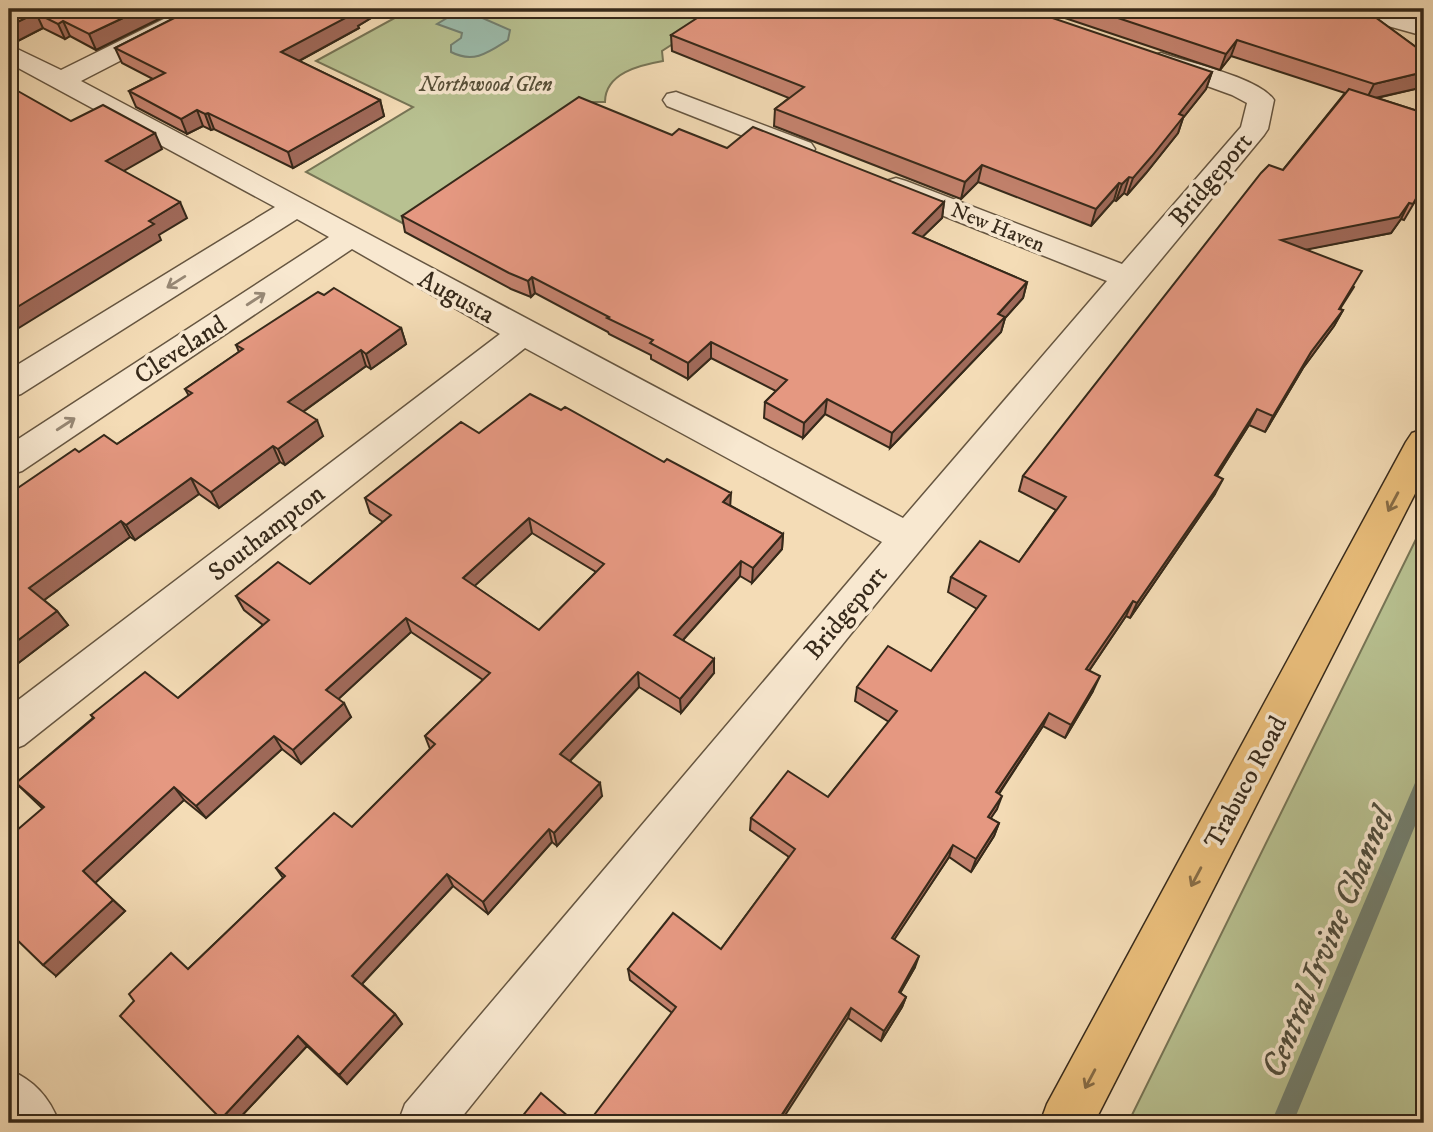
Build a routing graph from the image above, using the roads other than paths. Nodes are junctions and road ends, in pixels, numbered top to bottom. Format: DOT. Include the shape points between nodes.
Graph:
graph roads {
  1 [pos="202,9"];
  2 [pos="1354,9"];
  3 [pos="1424,29"];
  4 [pos="9,53"];
  5 [pos="1144,55"];
  6 [pos="62,80"];
  7 [pos="676,100"];
  8 [pos="827,159"];
  9 [pos="871,176"];
  10 [pos="296,207"];
  11 [pos="351,236"];
  12 [pos="1125,277"];
  13 [pos="523,333"];
  14 [pos="9,386"];
  15 [pos="1424,442"];
  16 [pos="9,461"];
  17 [pos="906,537"];
  18 [pos="9,732"];
  19 [pos="9,1096"];
  20 [pos="33,1123"];
  21 [pos="424,1123"];
  22 [pos="1066,1123"];
  1 -- 6 [label="street"];
  2 -- 3 [label="street"];
  4 -- 6 [label="street, Augusta"];
  5 -- 12 [label="street, Bridgeport" via="1261,100 1254,129"];
  6 -- 10 [label="street, Augusta"];
  7 -- 8 [label="street"];
  9 -- 12 [label="street, New Haven"];
  10 -- 11 [label="street, Augusta"];
  10 -- 14 [label="street, one-way"];
  11 -- 13 [label="street, Augusta"];
  16 -- 11 [label="street, Cleveland, one-way"];
  12 -- 17 [label="street, Bridgeport"];
  13 -- 17 [label="street, Augusta"];
  13 -- 18 [label="street, Southampton"];
  15 -- 22 [label="main road, Trabuco Road, one-way"];
  17 -- 21 [label="street, Bridgeport"];
  19 -- 20 [label="street"];
}
